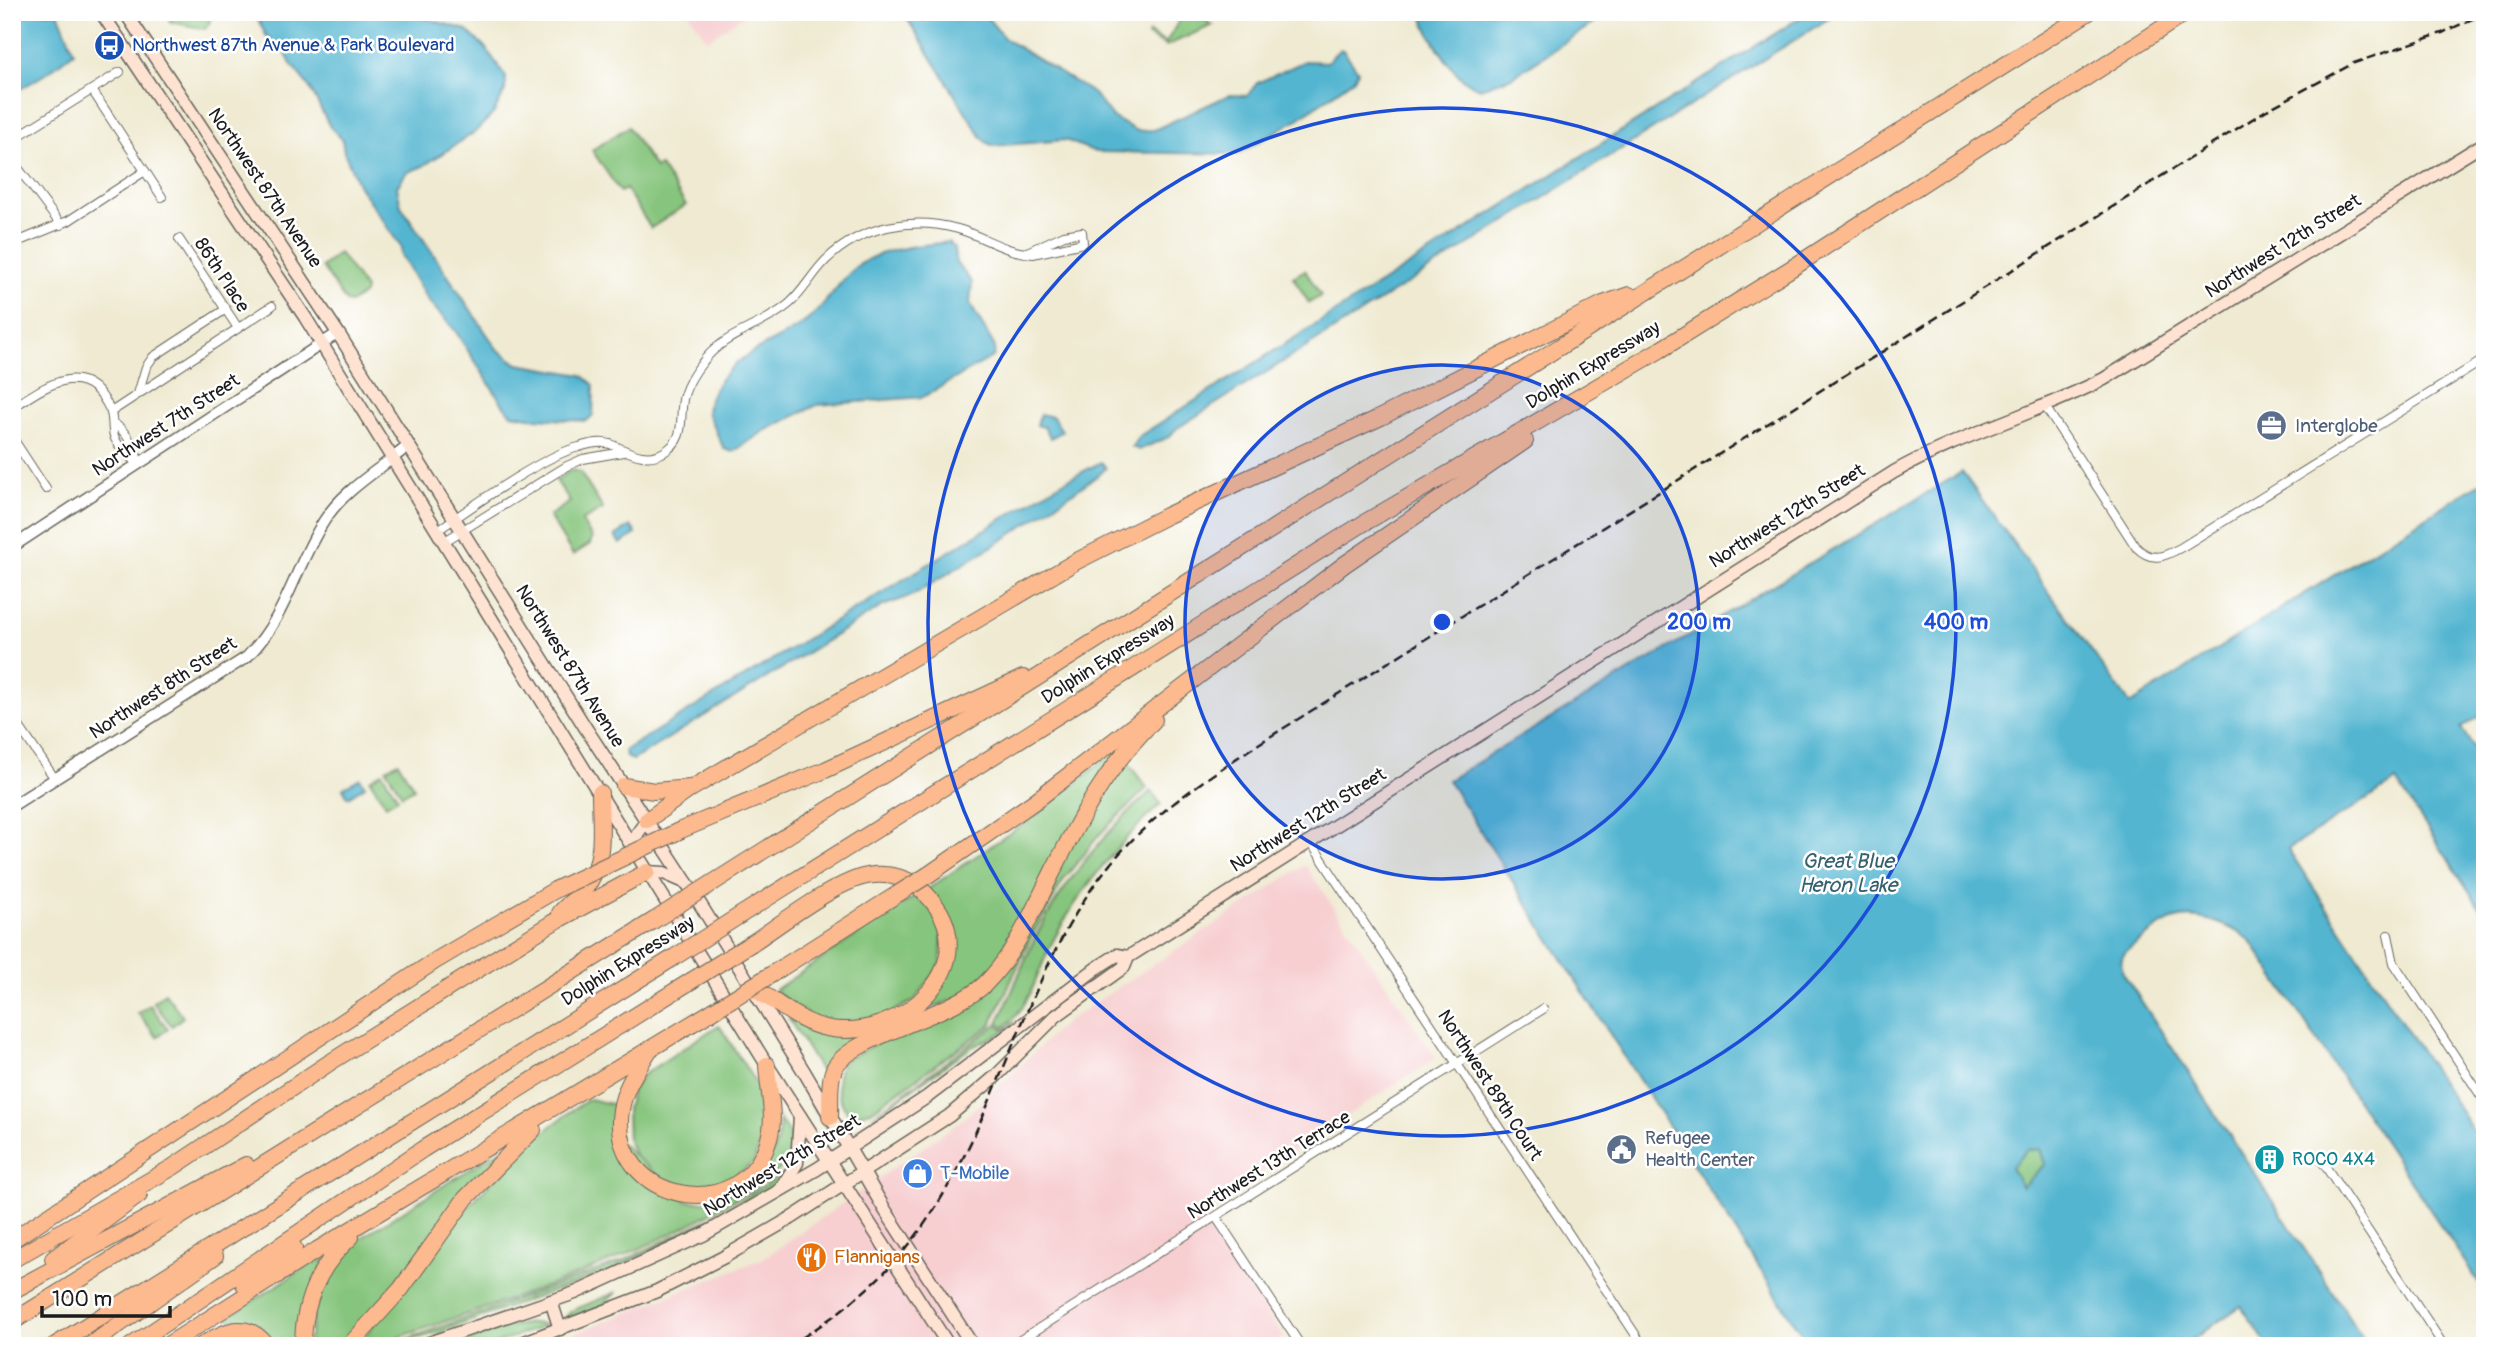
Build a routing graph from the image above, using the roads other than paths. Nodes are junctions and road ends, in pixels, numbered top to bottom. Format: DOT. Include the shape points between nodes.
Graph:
graph roads {
  1 [pos="101,12"];
  2 [pos="125,12"];
  3 [pos="2089,12"];
  4 [pos="2187,12"];
  5 [pos="156,59"];
  6 [pos="139,71"];
  7 [pos="120,72"];
  8 [pos="92,90"];
  9 [pos="12,140"];
  10 [pos="2485,143"];
  11 [pos="12,160"];
  12 [pos="145,171"];
  13 [pos="162,197"];
  14 [pos="61,225"];
  15 [pos="180,239"];
  16 [pos="12,244"];
  17 [pos="1025,253"];
  18 [pos="1654,286"];
  19 [pos="272,306"];
  20 [pos="226,309"];
  21 [pos="238,328"];
  22 [pos="338,333"];
  23 [pos="321,344"];
  24 [pos="1660,350"];
  25 [pos="2485,359"];
  26 [pos="138,394"];
  27 [pos="12,408"];
  28 [pos="2046,408"];
  29 [pos="111,412"];
  30 [pos="12,437"];
  31 [pos="409,445"];
  32 [pos="623,452"];
  33 [pos="393,459"];
  34 [pos="139,464"];
  35 [pos="46,489"];
  36 [pos="454,519"];
  37 [pos="438,530"];
  38 [pos="462,531"];
  39 [pos="445,541"];
  40 [pos="12,547"];
  41 [pos="1224,654"];
  42 [pos="1073,656"];
  43 [pos="12,716"];
  44 [pos="55,779"];
  45 [pos="624,786"];
  46 [pos="692,788"];
  47 [pos="600,793"];
  48 [pos="12,806"];
  49 [pos="647,820"];
  50 [pos="1310,841"];
  51 [pos="637,856"];
  52 [pos="647,872"];
  53 [pos="687,883"];
  54 [pos="552,923"];
  55 [pos="2388,934"];
  56 [pos="1128,957"];
  57 [pos="752,988"];
  58 [pos="1543,1009"];
  59 [pos="649,1050"];
  60 [pos="1457,1064"];
  61 [pos="767,1065"];
  62 [pos="2485,1102"];
  63 [pos="561,1105"];
  64 [pos="800,1116"];
  65 [pos="830,1117"];
  66 [pos="320,1128"];
  67 [pos="423,1149"];
  68 [pos="848,1149"];
  69 [pos="2320,1158"];
  70 [pos="829,1161"];
  71 [pos="173,1167"];
  72 [pos="337,1168"];
  73 [pos="861,1171"];
  74 [pos="843,1183"];
  75 [pos="778,1193"];
  76 [pos="379,1214"];
  77 [pos="1216,1217"];
  78 [pos="12,1240"];
  79 [pos="12,1260"];
  80 [pos="12,1291"];
  81 [pos="551,1301"];
  82 [pos="12,1322"];
  83 [pos="560,1329"];
  84 [pos="173,1341"];
  85 [pos="211,1345"];
  86 [pos="54,1346"];
  87 [pos="89,1346"];
  88 [pos="131,1346"];
  89 [pos="246,1346"];
  90 [pos="267,1346"];
  91 [pos="303,1346"];
  92 [pos="349,1346"];
  93 [pos="420,1346"];
  94 [pos="514,1346"];
  95 [pos="949,1346"];
  96 [pos="973,1346"];
  97 [pos="1011,1346"];
  98 [pos="1301,1346"];
  99 [pos="1643,1346"];
  100 [pos="2444,1346"];
  1 -- 6 [label="main road, Northwest 87th Avenue"];
  2 -- 5 [label="main road, Northwest 87th Avenue"];
  3 -- 18 [label="highway, Dolphin Expressway"];
  4 -- 24 [label="highway, Dolphin Expressway"];
  5 -- 6 [label="main road"];
  5 -- 22 [label="main road, Northwest 87th Avenue"];
  6 -- 23 [label="main road, Northwest 87th Avenue"];
  7 -- 8 [label="street"];
  8 -- 9 [label="street"];
  8 -- 12 [label="street"];
  10 -- 28 [label="main road, Northwest 12th Street" via="2116,372"];
  11 -- 14 [label="street"];
  12 -- 13 [label="street"];
  12 -- 14 [label="street"];
  14 -- 16 [label="street"];
  15 -- 20 [label="street, 86th Place"];
  17 -- 17 [label="street" via="1083,243 1082,232 1064,235"];
  17 -- 32 [label="street" via="931,223 894,225 859,237 826,260 788,305 734,334 705,359 688,386 682,429 673,445 649,457"];
  18 -- 42 [label="highway, Dolphin Expressway"];
  18 -- 46 [label="highway" via="1603,304 1381,417 1085,557"];
  19 -- 21 [label="street"];
  20 -- 21 [label="street, 86th Place"];
  20 -- 26 [label="street" via="153,357"];
  21 -- 26 [label="street"];
  22 -- 23 [label="street, Northwest 7th Street"];
  22 -- 31 [label="main road, Northwest 87th Avenue"];
  23 -- 33 [label="main road, Northwest 87th Avenue"];
  23 -- 34 [label="street, Northwest 7th Street"];
  24 -- 41 [label="highway" via="1394,529"];
  24 -- 72 [label="highway, Dolphin Expressway, bridge" via="1364,523"];
  25 -- 28 [label="street" via="2158,558 2136,547"];
  26 -- 29 [label="street"];
  27 -- 29 [label="street" via="55,381 68,379 93,387"];
  28 -- 50 [label="main road, Northwest 12th Street" via="1956,441 1894,472"];
  29 -- 34 [label="street" via="113,424 135,449"];
  30 -- 35 [label="street"];
  31 -- 33 [label="street, Northwest 8th Street"];
  31 -- 36 [label="main road, Northwest 87th Avenue"];
  32 -- 36 [label="street" via="601,443 566,450"];
  32 -- 38 [label="street" via="567,466"];
  33 -- 37 [label="main road, Northwest 87th Avenue"];
  33 -- 44 [label="street, Northwest 8th Street" via="353,489 325,519 276,622 247,657"];
  34 -- 40 [label="street, Northwest 7th Street"];
  36 -- 37 [label="street"];
  36 -- 38 [label="main road, Northwest 87th Avenue"];
  37 -- 39 [label="main road, Northwest 87th Avenue"];
  38 -- 39 [label="street"];
  38 -- 45 [label="main road, Northwest 87th Avenue"];
  39 -- 47 [label="main road, Northwest 87th Avenue"];
  41 -- 59 [label="highway, bridge" via="1035,801 928,875"];
  41 -- 65 [label="highway" via="1136,737 1100,785 1017,941 992,976 968,998 943,1012 844,1056 832,1074"];
  42 -- 66 [label="highway, Dolphin Expressway, bridge"];
  42 -- 78 [label="highway, bridge" via="555,890 435,961"];
  43 -- 44 [label="street"];
  44 -- 48 [label="street, Northwest 8th Street"];
  45 -- 46 [label="highway" via="654,791"];
  45 -- 49 [label="main road, Northwest 87th Avenue"];
  46 -- 49 [label="highway"];
  47 -- 51 [label="main road, Northwest 87th Avenue"];
  47 -- 54 [label="highway" via="596,870"];
  49 -- 51 [label="main road" via="637,834"];
  49 -- 53 [label="main road, Northwest 87th Avenue"];
  50 -- 56 [label="main road, Northwest 12th Street"];
  50 -- 60 [label="street, Northwest 89th Court"];
  51 -- 52 [label="main road, Northwest 87th Avenue"];
  52 -- 53 [label="main road" via="664,873"];
  52 -- 54 [label="highway"];
  52 -- 61 [label="main road, Northwest 87th Avenue"];
  53 -- 57 [label="main road, Northwest 87th Avenue"];
  54 -- 71 [label="highway"];
  55 -- 62 [label="street" via="2394,963"];
  56 -- 68 [label="main road, Northwest 12th Street" via="1117,955 1084,976 954,1078"];
  56 -- 73 [label="main road, Northwest 12th Street" via="1124,967 1044,1026 962,1107"];
  57 -- 65 [label="main road, Northwest 87th Avenue"];
  57 -- 67 [label="highway, bridge" via="794,1016 819,1026 845,1030 872,1027 901,1016 925,998 944,967 949,948 943,916 909,881 880,875 852,880"];
  58 -- 60 [label="street, Northwest 13th Terrace"];
  59 -- 61 [label="highway" via="624,1096 623,1138 642,1173 661,1188 686,1195 728,1189 759,1163 772,1126"];
  59 -- 63 [label="highway"];
  60 -- 77 [label="street, Northwest 13th Terrace"];
  60 -- 99 [label="street, Northwest 89th Court"];
  61 -- 64 [label="main road, Northwest 87th Avenue"];
  63 -- 76 [label="highway"];
  63 -- 92 [label="highway" via="473,1190 401,1289"];
  64 -- 70 [label="main road, Northwest 87th Avenue"];
  64 -- 75 [label="main road" via="797,1163"];
  65 -- 68 [label="main road, Northwest 87th Avenue"];
  66 -- 80 [label="highway" via="200,1187"];
  66 -- 82 [label="highway, Dolphin Expressway"];
  67 -- 84 [label="highway"];
  67 -- 88 [label="highway"];
  68 -- 70 [label="main road, Northwest 12th Street"];
  68 -- 73 [label="main road, Northwest 87th Avenue"];
  69 -- 100 [label="street"];
  70 -- 74 [label="main road, Northwest 87th Avenue"];
  70 -- 75 [label="main road, Northwest 12th Street"];
  71 -- 79 [label="highway"];
  71 -- 80 [label="highway"];
  72 -- 86 [label="highway, Dolphin Expressway"];
  72 -- 87 [label="highway"];
  73 -- 74 [label="main road, Northwest 12th Street"];
  73 -- 96 [label="main road, Northwest 87th Avenue"];
  74 -- 83 [label="main road, Northwest 12th Street" via="699,1270"];
  74 -- 95 [label="main road, Northwest 87th Avenue"];
  75 -- 81 [label="main road, Northwest 12th Street" via="667,1254"];
  76 -- 84 [label="highway"];
  76 -- 91 [label="highway" via="323,1268 308,1301"];
  77 -- 97 [label="street, Northwest 13th Terrace"];
  77 -- 98 [label="street"];
  81 -- 83 [label="main road"];
  81 -- 93 [label="main road, Northwest 12th Street"];
  83 -- 94 [label="main road, Northwest 12th Street"];
  85 -- 89 [label="highway"];
  85 -- 90 [label="highway" via="219,1334 239,1329 256,1334"];
}
